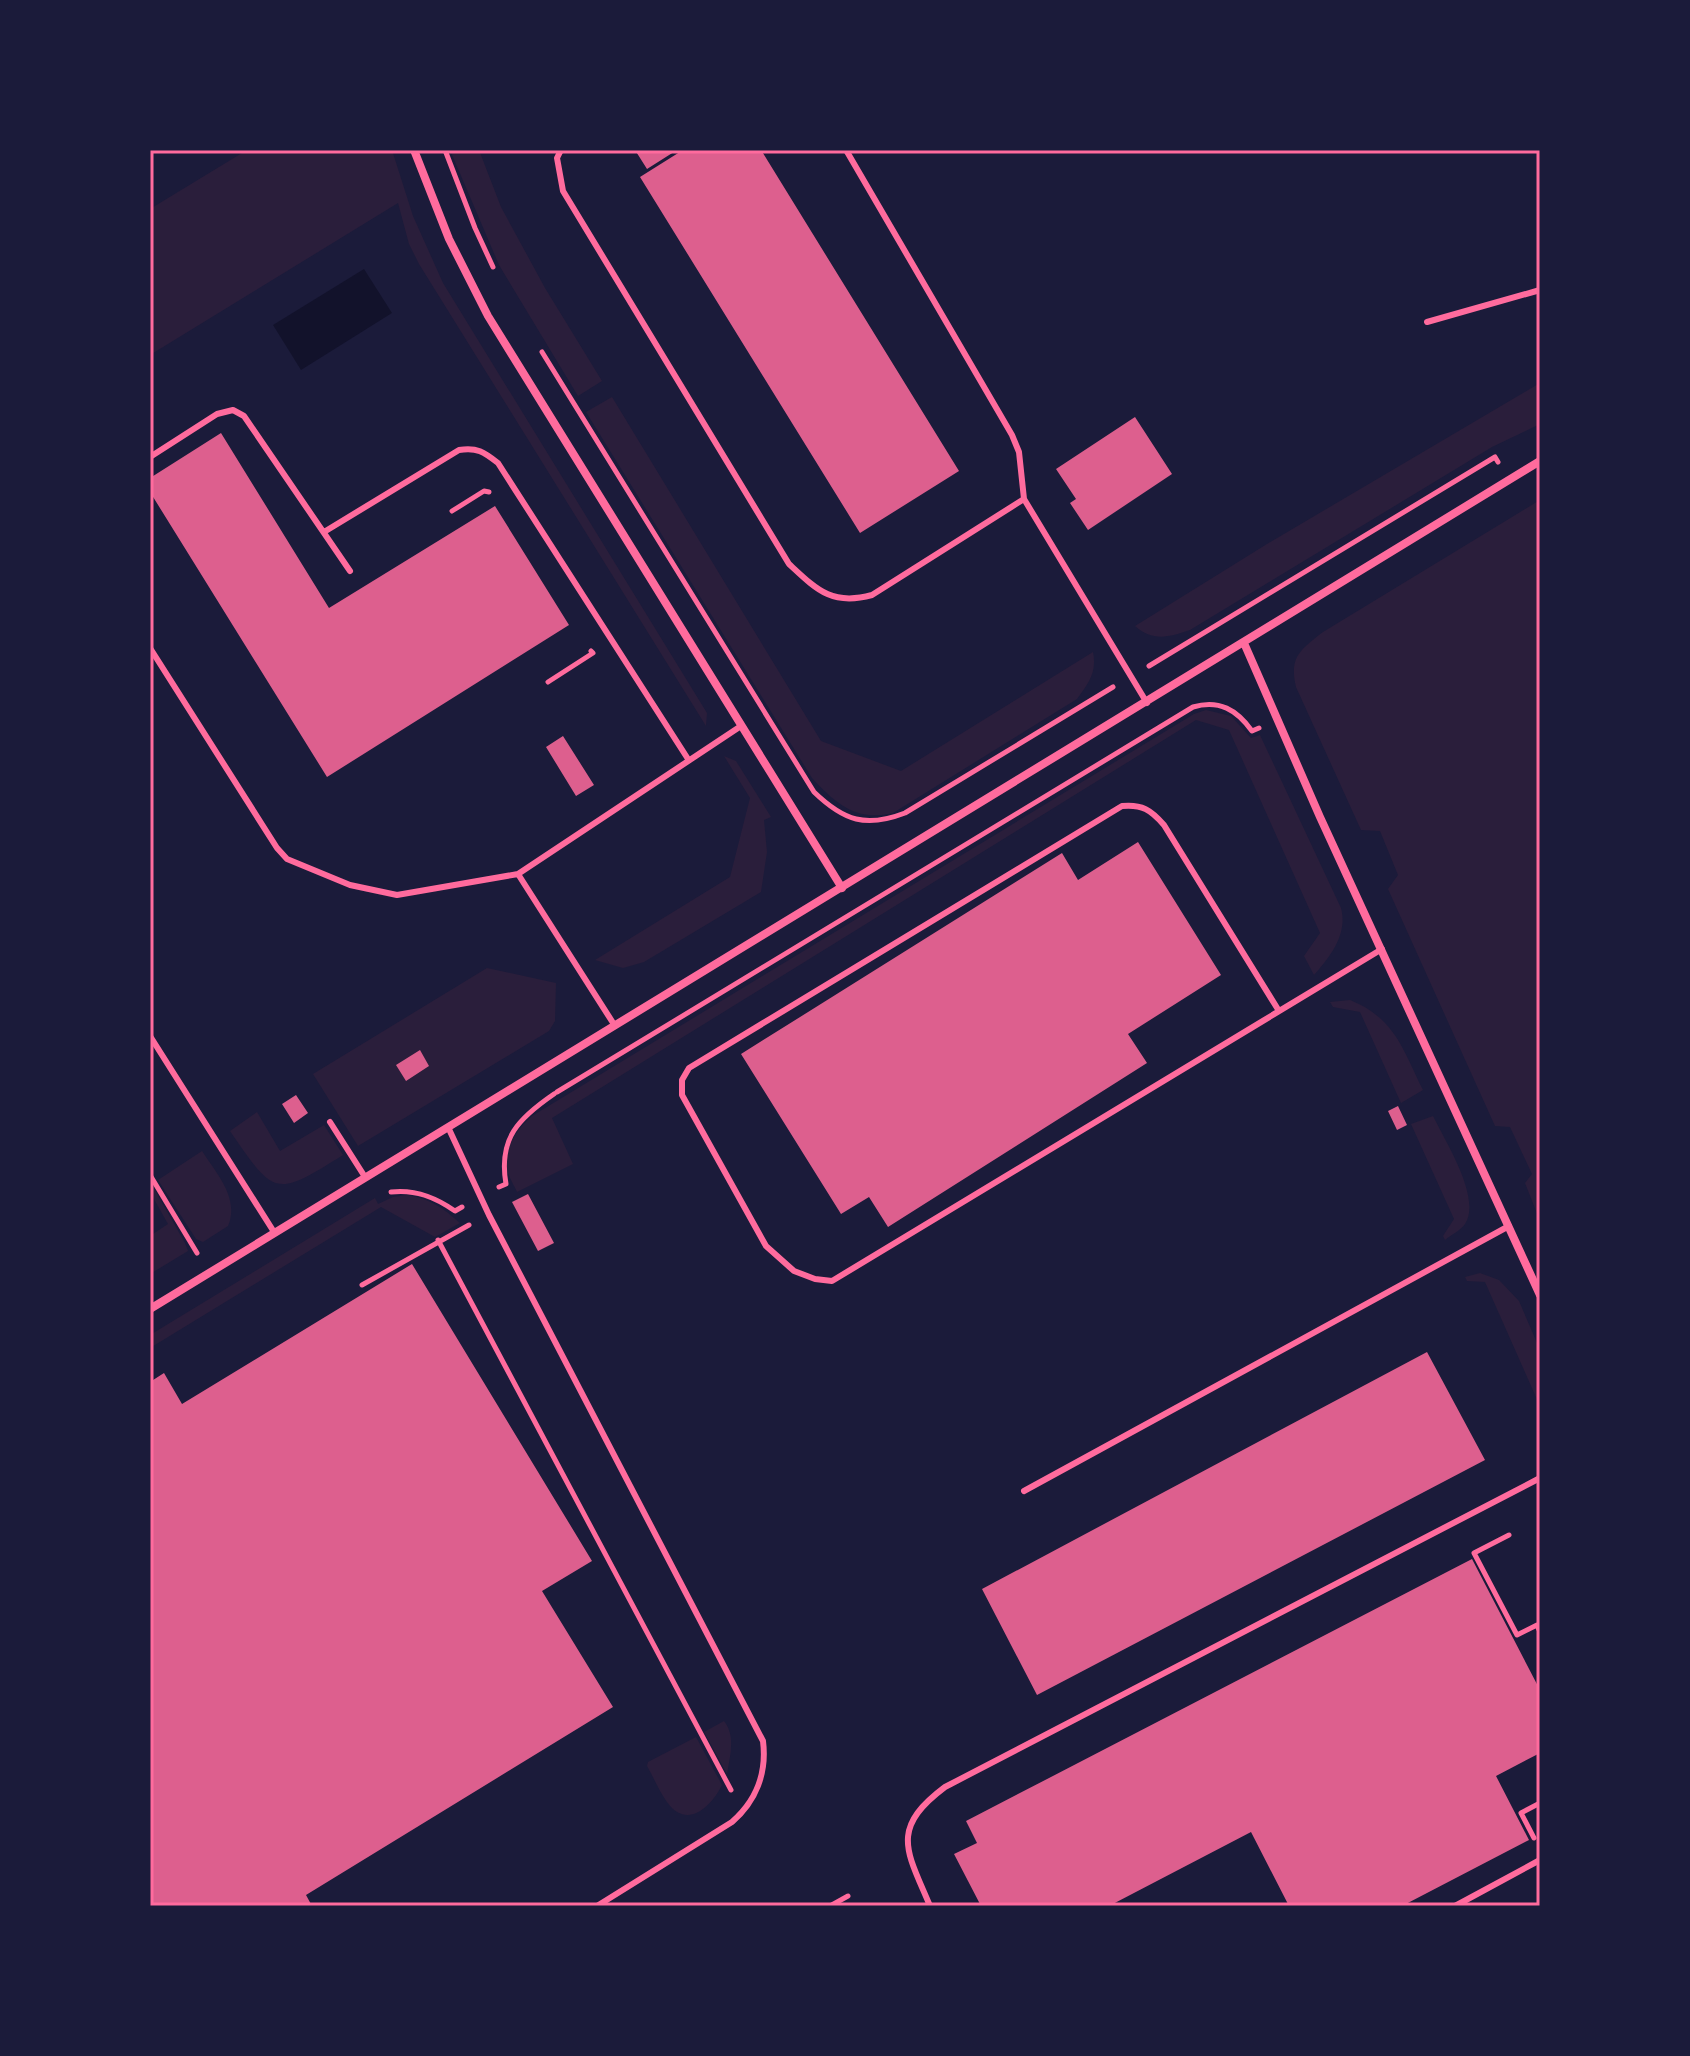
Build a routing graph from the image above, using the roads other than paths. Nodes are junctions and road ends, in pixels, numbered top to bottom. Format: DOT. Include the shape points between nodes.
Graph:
graph roads {
  1 [pos="414,150"];
  2 [pos="561,150"];
  3 [pos="846,150"];
  4 [pos="1540,290"];
  5 [pos="1427,322"];
  6 [pos="150,457"];
  7 [pos="1540,461"];
  8 [pos="1024,499"];
  9 [pos="324,532"];
  10 [pos="350,571"];
  11 [pos="1244,643"];
  12 [pos="150,648"];
  13 [pos="1147,703"];
  14 [pos="741,726"];
  15 [pos="688,759"];
  16 [pos="518,874"];
  17 [pos="842,888"];
  18 [pos="1383,949"];
  19 [pos="1279,1011"];
  20 [pos="615,1026"];
  21 [pos="150,1036"];
  22 [pos="330,1122"];
  23 [pos="448,1127"];
  24 [pos="365,1177"];
  25 [pos="1509,1226"];
  26 [pos="274,1232"];
  27 [pos="1540,1295"];
  28 [pos="150,1309"];
  29 [pos="1540,1478"];
  30 [pos="1024,1491"];
  31 [pos="1540,1860"];
  32 [pos="597,1906"];
  33 [pos="930,1906"];
  34 [pos="1455,1906"];
  1 -- 14 [label="street" via="449,239 488,316"];
  2 -- 8 [label="lane" via="557,158 563,191 789,564 814,587 835,599 872,595"];
  3 -- 8 [label="lane" via="1012,435"];
  4 -- 5 [label="lane"];
  6 -- 9 [label="lane" via="217,414 233,410 244,416"];
  7 -- 11 [label="street"];
  8 -- 13 [label="lane"];
  9 -- 10 [label="lane"];
  9 -- 15 [label="lane" via="459,450 486,452"];
  11 -- 13 [label="street"];
  11 -- 18 [label="street"];
  12 -- 16 [label="lane" via="287,859 350,885 397,895"];
  13 -- 17 [label="street"];
  14 -- 15 [label="lane"];
  14 -- 17 [label="street"];
  15 -- 16 [label="lane"];
  16 -- 20 [label="lane"];
  17 -- 20 [label="street"];
  18 -- 19 [label="lane"];
  18 -- 25 [label="street"];
  19 -- 19 [label="lane" via="1164,825 1139,805 1122,806 689,1068 682,1095 766,1246 794,1271 832,1281"];
  20 -- 23 [label="street"];
  21 -- 26 [label="lane"];
  22 -- 24 [label="lane"];
  23 -- 24 [label="street"];
  23 -- 32 [label="lane" via="763,1741 763,1774 743,1812"];
  24 -- 26 [label="street"];
  25 -- 27 [label="street"];
  25 -- 30 [label="lane"];
  26 -- 28 [label="street"];
  29 -- 33 [label="lane" via="945,1787 921,1807 907,1836 910,1858"];
  31 -- 34 [label="lane"];
}
